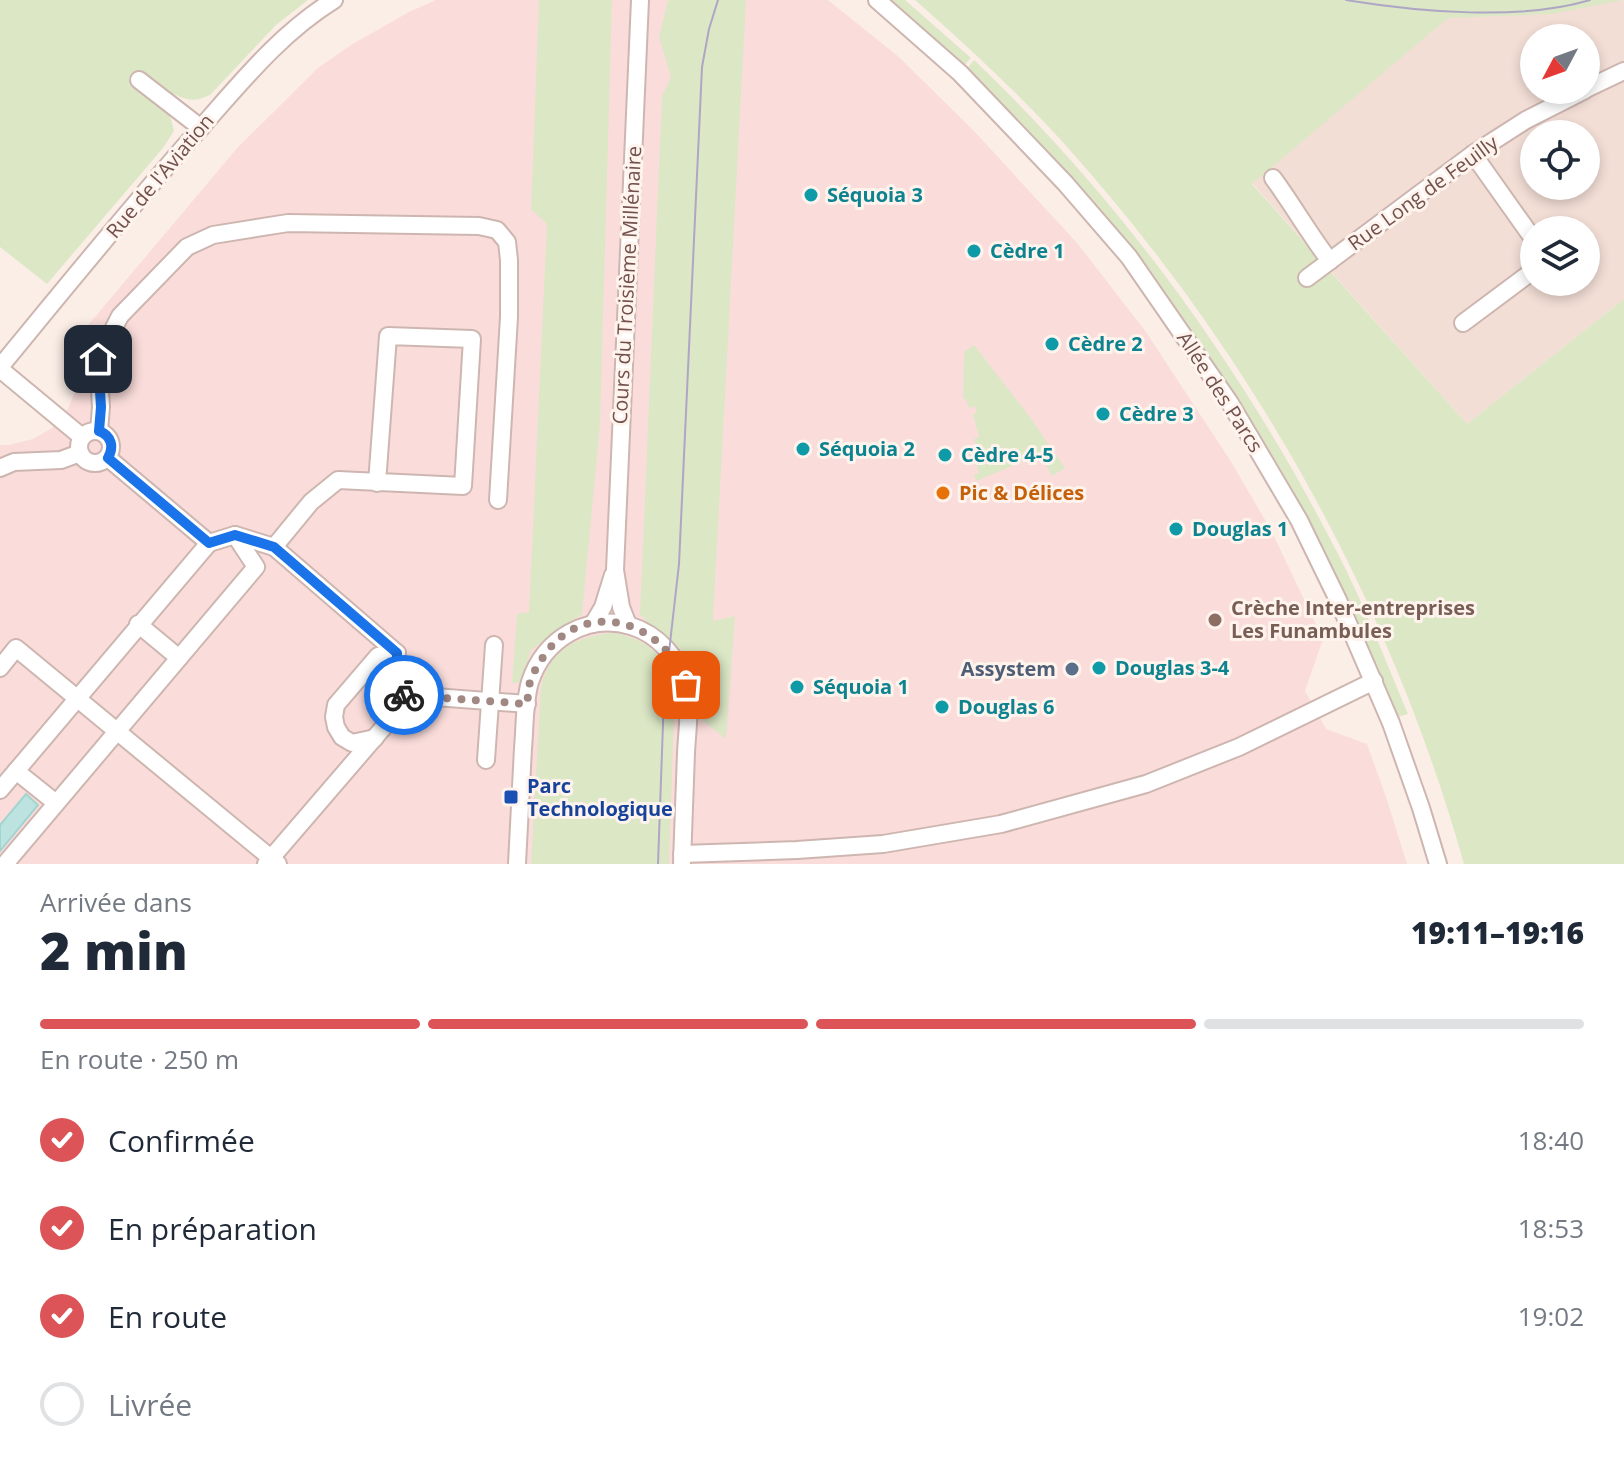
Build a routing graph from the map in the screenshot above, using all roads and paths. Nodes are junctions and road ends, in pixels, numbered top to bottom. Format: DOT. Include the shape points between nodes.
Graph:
graph roads {
  1 [pos="334,0"];
  2 [pos="640,0"];
  3 [pos="877,0"];
  4 [pos="1624,71"];
  5 [pos="139,80"];
  6 [pos="1600,83"];
  7 [pos="1557,104"];
  8 [pos="201,128"];
  9 [pos="1473,154"];
  10 [pos="1273,178"];
  11 [pos="1520,220"];
  12 [pos="1330,261"];
  13 [pos="1307,278"];
  14 [pos="1520,280"];
  15 [pos="1463,323"];
  16 [pos="0,368"];
  17 [pos="99,431"];
  18 [pos="81,445"];
  19 [pos="108,458"];
  20 [pos="0,468"];
  21 [pos="377,483"];
  22 [pos="498,500"];
  23 [pos="235,535"];
  24 [pos="209,543"];
  25 [pos="274,547"];
  26 [pos="615,570"];
  27 [pos="138,624"];
  28 [pos="593,624"];
  29 [pos="628,625"];
  30 [pos="494,645"];
  31 [pos="397,653"];
  32 [pos="179,658"];
  33 [pos="0,668"];
  34 [pos="1374,681"];
  35 [pos="396,694"];
  36 [pos="78,699"];
  37 [pos="490,701"];
  38 [pos="527,704"];
  39 [pos="117,731"];
  40 [pos="375,738"];
  41 [pos="486,760"];
  42 [pos="16,771"];
  43 [pos="0,790"];
  44 [pos="56,803"];
  45 [pos="682,859"];
  46 [pos="272,862"];
  47 [pos="5,864"];
  48 [pos="517,864"];
  49 [pos="1438,864"];
  1 -- 8 [label="street, Rue de l'Aviation" via="288,34"];
  2 -- 26 [label="street, Cours du Troisième Millénaire"];
  3 -- 34 [label="street, Allée des Parcs" via="998,111 1129,257 1230,403 1299,520"];
  4 -- 6 [label="street, Rue Long de Feuilly"];
  5 -- 8 [label="street"];
  7 -- 9 [label="street, Rue Long de Feuilly"];
  8 -- 16 [label="street, Rue de l'Aviation"];
  9 -- 11 [label="street"];
  9 -- 12 [label="street, Rue Long de Feuilly"];
  10 -- 12 [label="street"];
  12 -- 13 [label="street, Rue Long de Feuilly"];
  14 -- 15 [label="street"];
  16 -- 18 [label="street"];
  17 -- 18 [label="street" via="93,430"];
  17 -- 19 [label="street" via="112,447"];
  17 -- 22 [label="street" via="98,359 120,316 187,247 213,235 288,223 479,226 497,230 507,242 509,260"];
  18 -- 19 [label="street" via="89,462"];
  18 -- 20 [label="street" via="61,460 14,462"];
  19 -- 24 [label="street"];
  21 -- 21 [label="street" via="463,486 472,339 388,336"];
  21 -- 25 [label="street" via="338,480 311,502"];
  23 -- 24 [label="street"];
  23 -- 25 [label="street"];
  23 -- 32 [label="street" via="256,567"];
  24 -- 27 [label="street"];
  25 -- 31 [label="street"];
  26 -- 28 [label="street, Cours du Troisième Millénaire"];
  26 -- 29 [label="street, Cours du Troisième Millénaire"];
  27 -- 32 [label="street"];
  27 -- 36 [label="street"];
  28 -- 29 [label="street"];
  28 -- 38 [label="street" via="570,631 551,647 529,684"];
  29 -- 45 [label="street" via="663,646 686,685"];
  30 -- 37 [label="street"];
  31 -- 35 [label="street"];
  31 -- 40 [label="street" via="378,656 336,705 334,717 342,737 352,743"];
  32 -- 39 [label="street"];
  33 -- 36 [label="street" via="16,648"];
  34 -- 45 [label="street" via="1239,747 1146,784 1001,824 883,844"];
  34 -- 49 [label="street, Allée des Parcs"];
  35 -- 37 [label="street"];
  35 -- 40 [label="street" via="395,714"];
  36 -- 39 [label="street"];
  36 -- 42 [label="street"];
  37 -- 38 [label="street"];
  37 -- 41 [label="street"];
  38 -- 48 [label="street"];
  39 -- 44 [label="street"];
  39 -- 46 [label="street"];
  40 -- 46 [label="street"];
  42 -- 43 [label="street"];
  42 -- 44 [label="street"];
  44 -- 47 [label="street"];
}
